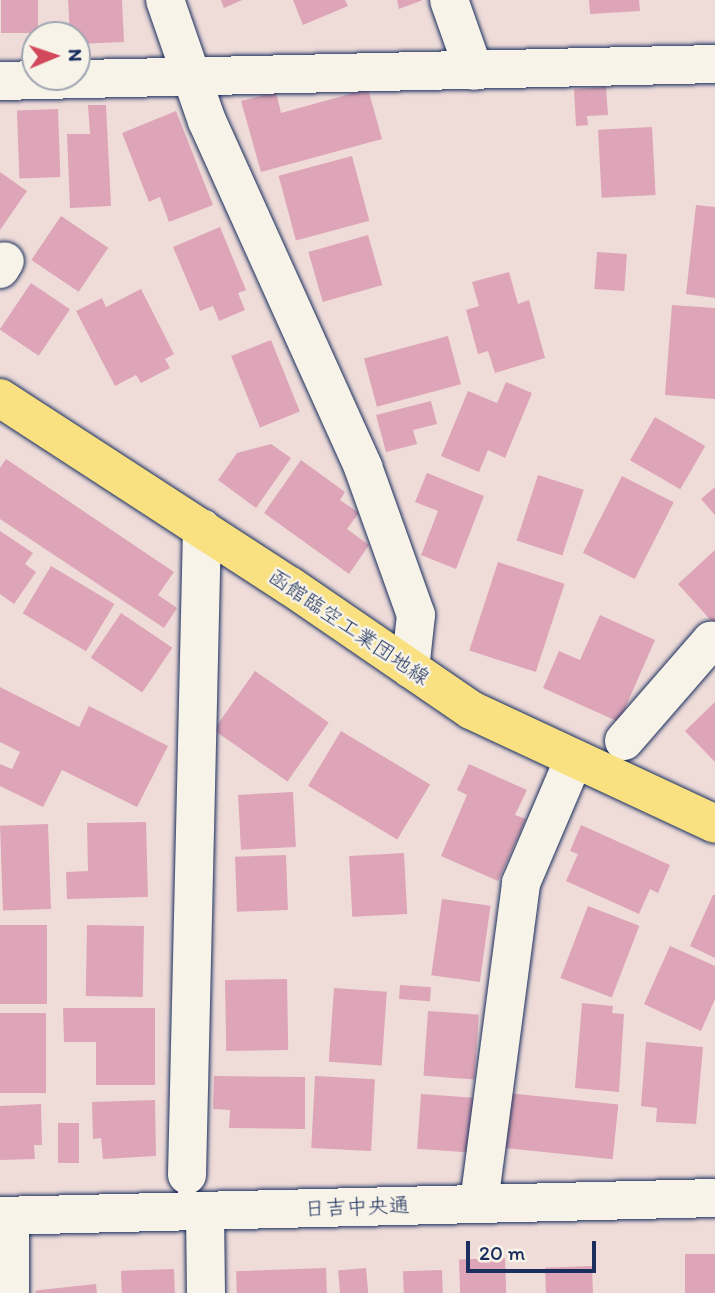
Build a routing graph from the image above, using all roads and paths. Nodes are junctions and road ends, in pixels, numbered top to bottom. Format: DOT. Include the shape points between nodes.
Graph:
graph roads {
  1 [pos="164,0"];
  2 [pos="449,0"];
  3 [pos="715,64"];
  4 [pos="474,71"];
  5 [pos="190,75"];
  6 [pos="0,81"];
  7 [pos="0,398"];
  8 [pos="202,528"];
  9 [pos="715,644"];
  10 [pos="410,669"];
  11 [pos="624,740"];
  12 [pos="573,761"];
  13 [pos="715,824"];
  14 [pos="187,1175"];
  15 [pos="715,1198"];
  16 [pos="479,1203"];
  17 [pos="205,1212"];
  18 [pos="5,1216"];
  19 [pos="10,1293"];
  20 [pos="206,1293"];
  1 -- 5 [label="street"];
  2 -- 4 [label="street"];
  3 -- 4 [label="street"];
  4 -- 5 [label="street"];
  5 -- 6 [label="street"];
  5 -- 10 [label="street" via="363,467 416,615"];
  7 -- 8 [label="main road, 函館臨空工業団地線"];
  8 -- 10 [label="main road, 函館臨空工業団地線"];
  8 -- 14 [label="street"];
  9 -- 11 [label="street" via="711,641"];
  10 -- 12 [label="main road, 函館臨空工業団地線" via="471,710"];
  12 -- 13 [label="main road, 函館臨空工業団地線"];
  12 -- 16 [label="street" via="521,883"];
  15 -- 16 [label="street, 日吉中央通"];
  16 -- 17 [label="street, 日吉中央通"];
  17 -- 18 [label="street, 日吉中央通"];
  17 -- 20 [label="street"];
  18 -- 19 [label="street"];
}
